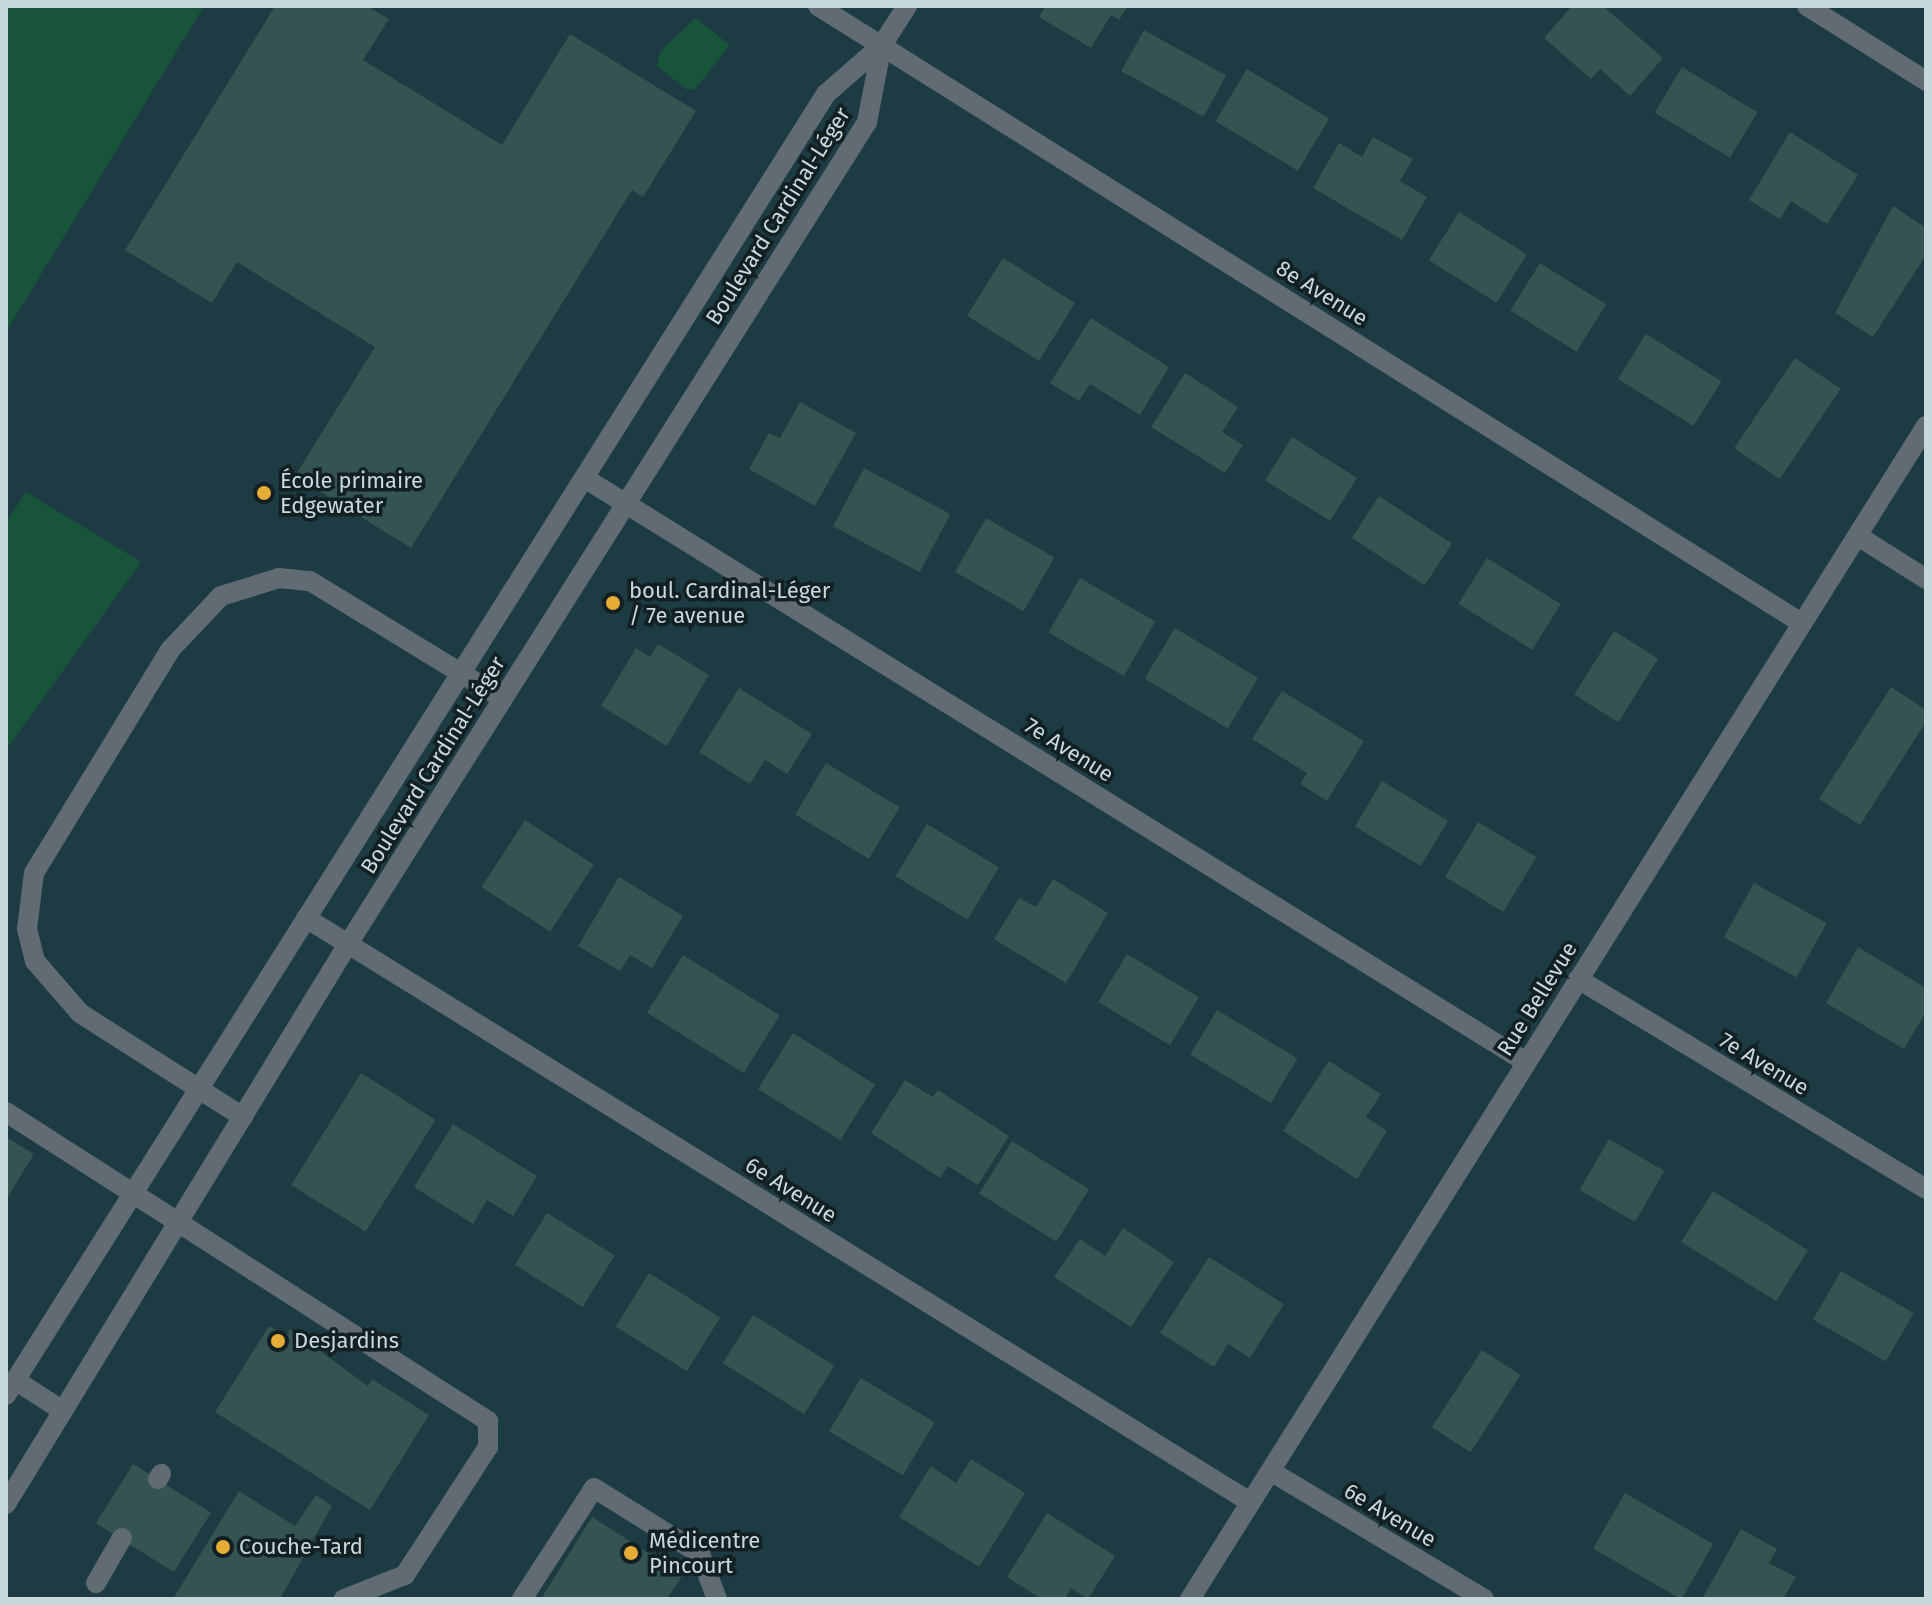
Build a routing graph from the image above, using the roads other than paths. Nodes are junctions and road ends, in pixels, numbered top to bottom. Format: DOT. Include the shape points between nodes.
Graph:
graph roads {
  1 [pos="818,6"];
  2 [pos="907,6"];
  3 [pos="1807,6"];
  4 [pos="882,45"];
  5 [pos="1926,81"];
  6 [pos="1926,426"];
  7 [pos="586,479"];
  8 [pos="627,503"];
  9 [pos="1858,536"];
  10 [pos="1926,579"];
  11 [pos="1800,622"];
  12 [pos="462,673"];
  13 [pos="503,699"];
  14 [pos="306,918"];
  15 [pos="348,944"];
  16 [pos="1578,979"];
  17 [pos="1526,1062"];
  18 [pos="199,1088"];
  19 [pos="6,1112"];
  20 [pos="243,1117"];
  21 [pos="1926,1189"];
  22 [pos="133,1192"];
  23 [pos="179,1220"];
  24 [pos="11,1387"];
  25 [pos="63,1411"];
  26 [pos="1272,1472"];
  27 [pos="1250,1502"];
  28 [pos="6,1504"];
  29 [pos="122,1538"];
  30 [pos="96,1583"];
  31 [pos="344,1599"];
  32 [pos="522,1599"];
  33 [pos="717,1599"];
  34 [pos="1190,1599"];
  35 [pos="1484,1599"];
  1 -- 4 [label="street, 8e Avenue"];
  2 -- 4 [label="street, Boulevard Cardinal-Léger"];
  3 -- 5 [label="street"];
  4 -- 7 [label="street, Boulevard Cardinal-Léger" via="826,94"];
  4 -- 8 [label="street, Boulevard Cardinal-Léger" via="867,122"];
  4 -- 11 [label="street, 8e Avenue"];
  6 -- 9 [label="street, Rue Bellevue"];
  7 -- 8 [label="street, 7e Avenue"];
  7 -- 12 [label="street, Boulevard Cardinal-Léger"];
  8 -- 13 [label="street, Boulevard Cardinal-Léger"];
  8 -- 17 [label="street, 7e Avenue"];
  9 -- 10 [label="street"];
  9 -- 11 [label="street, Rue Bellevue"];
  11 -- 16 [label="street, Rue Bellevue"];
  12 -- 13 [label="street"];
  12 -- 14 [label="street, Boulevard Cardinal-Léger"];
  12 -- 18 [label="street" via="346,598 310,581 279,578 221,596 170,650 34,873 27,929 35,961 80,1013"];
  13 -- 15 [label="street, Boulevard Cardinal-Léger"];
  14 -- 15 [label="street, 6e Avenue"];
  14 -- 18 [label="street, Boulevard Cardinal-Léger"];
  15 -- 20 [label="street, Boulevard Cardinal-Léger"];
  15 -- 27 [label="street, 6e Avenue"];
  16 -- 17 [label="street, Rue Bellevue"];
  16 -- 21 [label="street, 7e Avenue"];
  17 -- 26 [label="street, Rue Bellevue"];
  18 -- 20 [label="street"];
  18 -- 22 [label="street, Boulevard Cardinal-Léger"];
  19 -- 22 [label="street"];
  20 -- 23 [label="street, Boulevard Cardinal-Léger"];
  22 -- 23 [label="street"];
  22 -- 24 [label="street, Boulevard Cardinal-Léger"];
  23 -- 25 [label="street, Boulevard Cardinal-Léger"];
  23 -- 31 [label="street" via="488,1421 488,1447 405,1575"];
  24 -- 25 [label="street"];
  25 -- 28 [label="street, Boulevard Cardinal-Léger"];
  26 -- 27 [label="street, Rue Bellevue"];
  26 -- 35 [label="street, 6e Avenue"];
  27 -- 34 [label="street, Rue Bellevue"];
  29 -- 30 [label="street"];
  32 -- 33 [label="street" via="594,1488 700,1554"];
}
